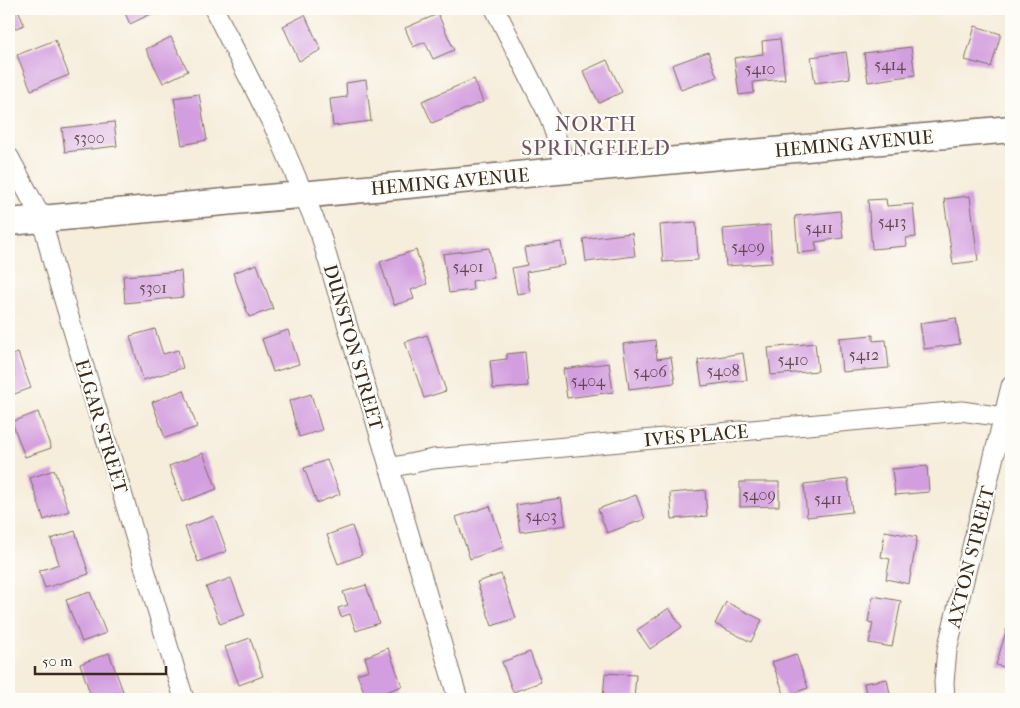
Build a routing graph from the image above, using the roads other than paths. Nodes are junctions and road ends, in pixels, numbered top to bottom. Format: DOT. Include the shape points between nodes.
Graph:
graph roads {
  1 [pos="214,9"];
  2 [pos="495,9"];
  3 [pos="1011,129"];
  4 [pos="9,157"];
  5 [pos="567,170"];
  6 [pos="304,195"];
  7 [pos="42,219"];
  8 [pos="9,222"];
  9 [pos="1011,386"];
  10 [pos="1004,417"];
  11 [pos="389,468"];
  12 [pos="184,699"];
  13 [pos="458,699"];
  14 [pos="945,699"];
  1 -- 6 [label="street, DUNSTON STREET" via="280,139"];
  2 -- 5 [label="street" via="549,116"];
  3 -- 5 [label="street, HEMING AVENUE"];
  4 -- 7 [label="street, ELGAR STREET"];
  5 -- 6 [label="street, HEMING AVENUE"];
  6 -- 7 [label="street, HEMING AVENUE"];
  6 -- 11 [label="street, DUNSTON STREET" via="320,233"];
  7 -- 8 [label="street, HEMING AVENUE"];
  7 -- 12 [label="street, ELGAR STREET"];
  9 -- 10 [label="street, AXTON STREET"];
  10 -- 11 [label="street, IVES PLACE" via="961,411 443,458"];
  10 -- 14 [label="street, AXTON STREET" via="947,650"];
  11 -- 13 [label="street, DUNSTON STREET"];
}
